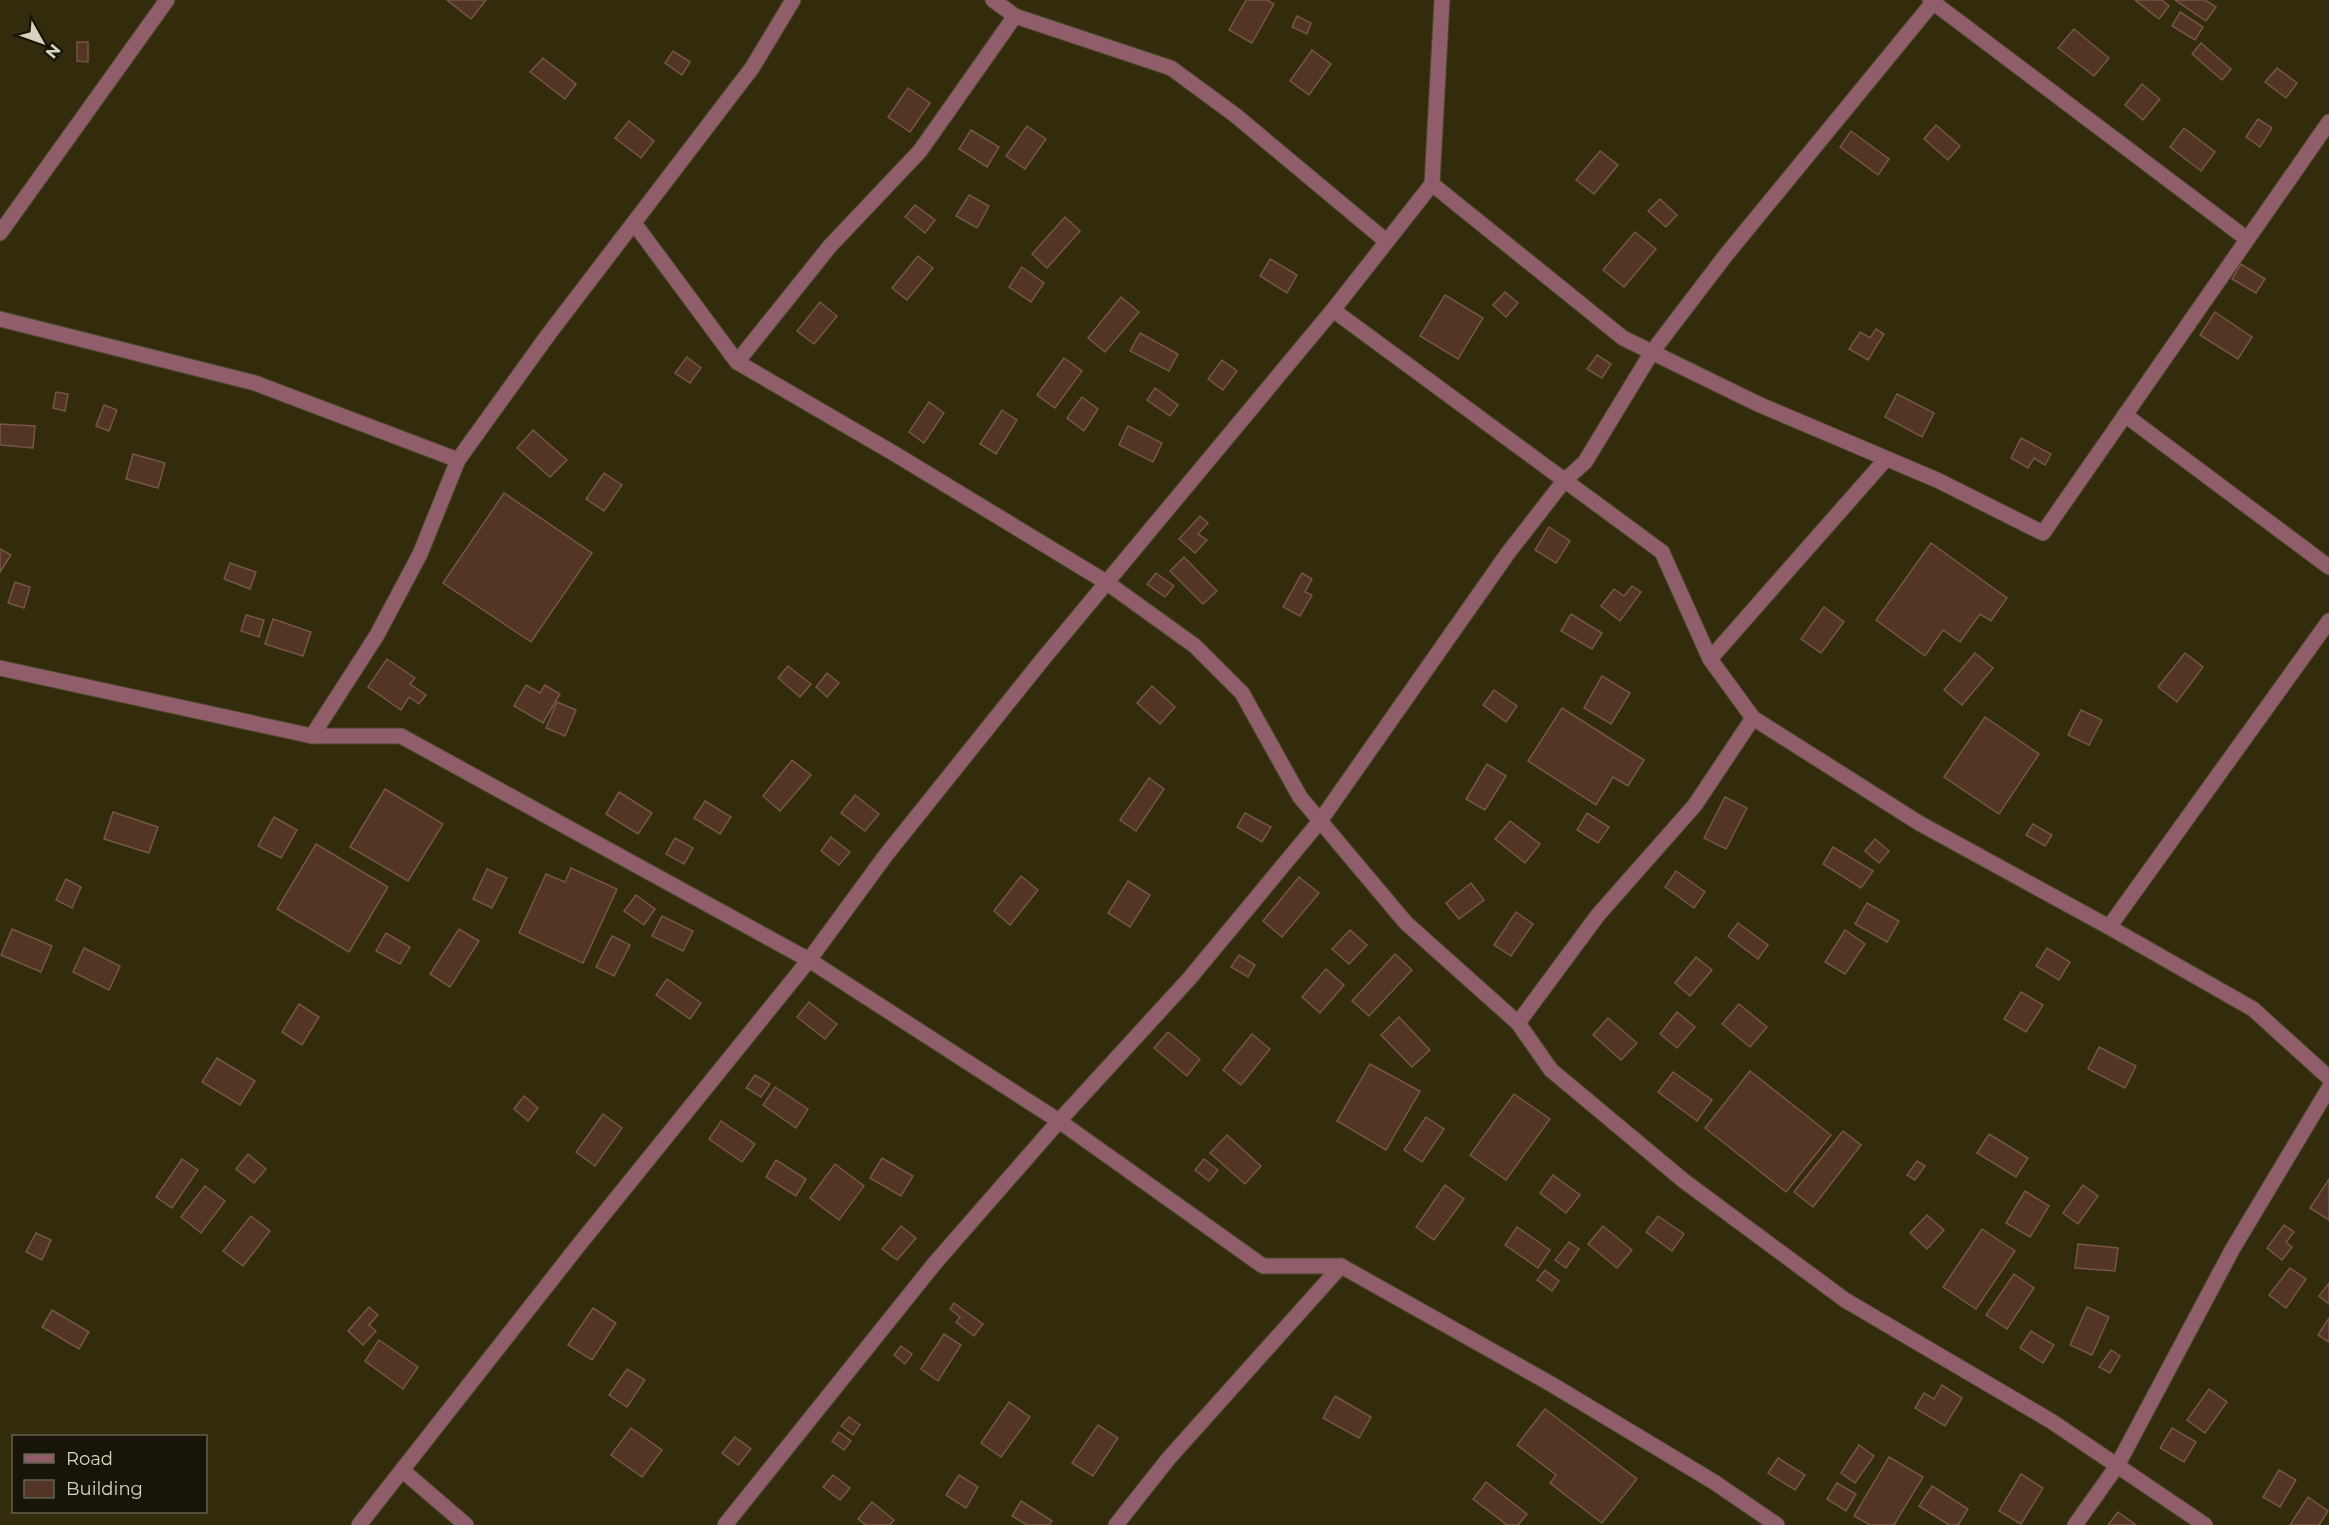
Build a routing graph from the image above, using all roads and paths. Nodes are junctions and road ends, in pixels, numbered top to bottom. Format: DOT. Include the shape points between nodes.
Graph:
graph roads {
  1 [pos="167,0"];
  2 [pos="793,0"];
  3 [pos="993,0"];
  4 [pos="1442,0"];
  5 [pos="1933,1"];
  6 [pos="1016,16"];
  7 [pos="2329,122"];
  8 [pos="1432,184"];
  9 [pos="634,223"];
  10 [pos="0,233"];
  11 [pos="2247,240"];
  12 [pos="1386,242"];
  13 [pos="1333,310"];
  14 [pos="0,319"];
  15 [pos="1652,352"];
  16 [pos="737,362"];
  17 [pos="2126,415"];
  18 [pos="1886,459"];
  19 [pos="458,460"];
  20 [pos="1564,481"];
  21 [pos="2329,567"];
  22 [pos="1106,582"];
  23 [pos="2329,621"];
  24 [pos="1710,659"];
  25 [pos="0,668"];
  26 [pos="1753,718"];
  27 [pos="312,736"];
  28 [pos="1320,821"];
  29 [pos="2109,927"];
  30 [pos="809,960"];
  31 [pos="1518,1023"];
  32 [pos="2329,1078"];
  33 [pos="2329,1088"];
  34 [pos="1059,1121"];
  35 [pos="1341,1266"];
  36 [pos="2117,1466"];
  37 [pos="402,1470"];
  38 [pos="359,1525"];
  39 [pos="466,1525"];
  40 [pos="724,1525"];
  41 [pos="1116,1525"];
  42 [pos="1777,1525"];
  43 [pos="2075,1525"];
  44 [pos="2205,1525"];
  1 -- 10 [label="street"];
  2 -- 9 [label="street" via="752,68"];
  3 -- 6 [label="street"];
  4 -- 8 [label="street"];
  5 -- 11 [label="street"];
  5 -- 15 [label="street"];
  6 -- 12 [label="street" via="1171,68 1234,114"];
  6 -- 16 [label="street" via="920,151 830,246"];
  7 -- 11 [label="street"];
  8 -- 12 [label="street"];
  8 -- 15 [label="street" via="1623,338"];
  9 -- 16 [label="street"];
  9 -- 19 [label="street"];
  11 -- 17 [label="street"];
  12 -- 13 [label="street"];
  13 -- 20 [label="street"];
  13 -- 22 [label="street"];
  14 -- 19 [label="street" via="255,383"];
  15 -- 18 [label="street" via="1758,404"];
  15 -- 20 [label="street" via="1585,462"];
  16 -- 22 [label="street"];
  17 -- 18 [label="street" via="2043,533"];
  17 -- 21 [label="street"];
  18 -- 24 [label="street"];
  19 -- 27 [label="street" via="420,554 377,635"];
  20 -- 24 [label="street" via="1662,552"];
  20 -- 28 [label="street"];
  22 -- 28 [label="street" via="1195,646 1242,693 1300,797"];
  22 -- 30 [label="street" via="886,855"];
  23 -- 29 [label="street"];
  24 -- 26 [label="street"];
  25 -- 27 [label="street"];
  26 -- 29 [label="street" via="1919,823"];
  26 -- 31 [label="street" via="1695,805 1598,915"];
  27 -- 30 [label="street" via="401,736"];
  28 -- 31 [label="street" via="1406,923"];
  28 -- 34 [label="street" via="1189,979"];
  29 -- 32 [label="street" via="2253,1009"];
  30 -- 34 [label="street"];
  30 -- 37 [label="street"];
  31 -- 36 [label="street" via="1551,1070 1684,1181 1845,1300 2051,1421"];
  33 -- 36 [label="street" via="2232,1251"];
  34 -- 35 [label="street" via="1263,1266"];
  34 -- 40 [label="street" via="935,1263"];
  35 -- 41 [label="street" via="1169,1458"];
  35 -- 42 [label="street" via="1551,1383"];
  36 -- 43 [label="street"];
  36 -- 44 [label="street"];
  37 -- 38 [label="street"];
  37 -- 39 [label="street"];
}
